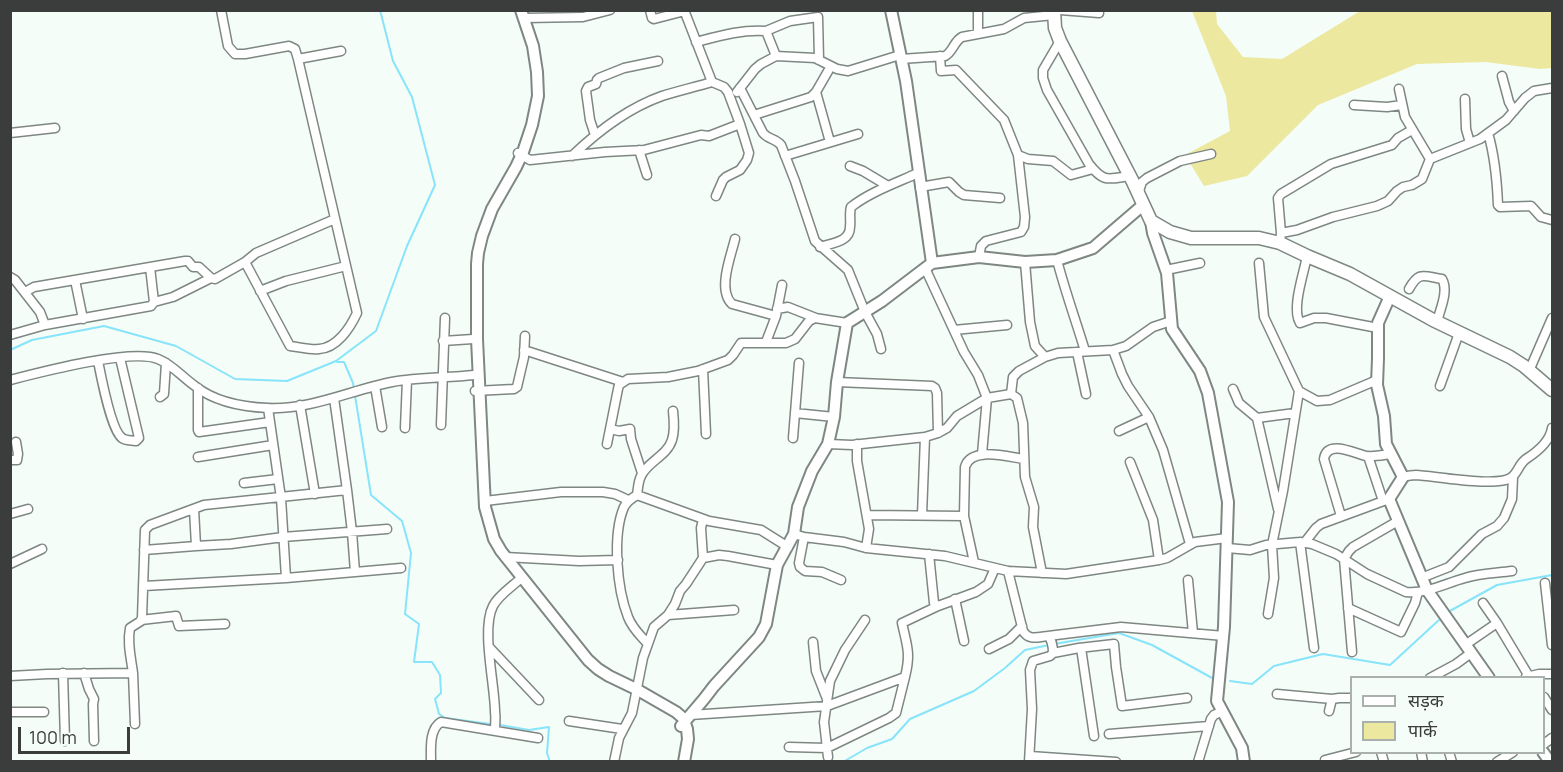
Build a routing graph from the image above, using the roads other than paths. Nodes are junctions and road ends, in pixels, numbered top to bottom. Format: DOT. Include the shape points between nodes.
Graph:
graph roads {
  1 [pos="220,10"];
  2 [pos="610,10"];
  3 [pos="650,10"];
  4 [pos="891,10"];
  5 [pos="978,10"];
  6 [pos="685,11"];
  7 [pos="1056,12"];
  8 [pos="521,13"];
  9 [pos="1099,13"];
  10 [pos="579,14"];
  11 [pos="818,14"];
  12 [pos="766,31"];
  13 [pos="978,34"];
  14 [pos="1060,41"];
  15 [pos="696,42"];
  16 [pos="341,51"];
  17 [pos="940,56"];
  18 [pos="776,57"];
  19 [pos="901,57"];
  20 [pos="298,59"];
  21 [pos="819,60"];
  22 [pos="658,61"];
  23 [pos="831,66"];
  24 [pos="1502,76"];
  25 [pos="712,82"];
  26 [pos="740,88"];
  27 [pos="1552,88"];
  28 [pos="1399,89"];
  29 [pos="816,92"];
  30 [pos="730,99"];
  31 [pos="1464,99"];
  32 [pos="1354,105"];
  33 [pos="1402,105"];
  34 [pos="1514,111"];
  35 [pos="754,115"];
  36 [pos="740,124"];
  37 [pos="55,128"];
  38 [pos="1412,130"];
  39 [pos="10,133"];
  40 [pos="1488,133"];
  41 [pos="858,134"];
  42 [pos="595,135"];
  43 [pos="830,142"];
  44 [pos="1470,143"];
  45 [pos="639,150"];
  46 [pos="1211,154"];
  47 [pos="520,155"];
  48 [pos="1018,155"];
  49 [pos="572,156"];
  50 [pos="785,156"];
  51 [pos="1430,159"];
  52 [pos="850,166"];
  53 [pos="1093,169"];
  54 [pos="918,173"];
  55 [pos="646,175"];
  56 [pos="1130,176"];
  57 [pos="888,186"];
  58 [pos="920,187"];
  59 [pos="716,196"];
  60 [pos="1000,198"];
  61 [pos="1141,200"];
  62 [pos="335,219"];
  63 [pos="1552,220"];
  64 [pos="1151,221"];
  65 [pos="1280,238"];
  66 [pos="735,239"];
  67 [pos="820,247"];
  68 [pos="1307,256"];
  69 [pos="979,257"];
  70 [pos="1057,260"];
  71 [pos="245,262"];
  72 [pos="1025,262"];
  73 [pos="1200,263"];
  74 [pos="1259,263"];
  75 [pos="346,266"];
  76 [pos="928,266"];
  77 [pos="150,267"];
  78 [pos="1166,270"];
  79 [pos="10,277"];
  80 [pos="211,278"];
  81 [pos="75,280"];
  82 [pos="782,285"];
  83 [pos="1408,289"];
  84 [pos="260,291"];
  85 [pos="25,292"];
  86 [pos="1390,296"];
  87 [pos="154,302"];
  88 [pos="776,312"];
  89 [pos="865,312"];
  90 [pos="83,318"];
  91 [pos="445,318"];
  92 [pos="817,318"];
  93 [pos="1552,318"];
  94 [pos="1171,321"];
  95 [pos="1437,322"];
  96 [pos="847,323"];
  97 [pos="45,325"];
  98 [pos="1007,325"];
  99 [pos="1378,328"];
  100 [pos="954,330"];
  101 [pos="1459,333"];
  102 [pos="10,335"];
  103 [pos="525,336"];
  104 [pos="473,339"];
  105 [pos="443,341"];
  106 [pos="766,342"];
  107 [pos="881,349"];
  108 [pos="524,350"];
  109 [pos="1113,350"];
  110 [pos="1081,352"];
  111 [pos="1045,357"];
  112 [pos="120,358"];
  113 [pos="98,361"];
  114 [pos="166,363"];
  115 [pos="799,363"];
  116 [pos="703,369"];
  117 [pos="1529,370"];
  118 [pos="474,375"];
  119 [pos="442,378"];
  120 [pos="10,380"];
  121 [pos="407,380"];
  122 [pos="1377,380"];
  123 [pos="623,382"];
  124 [pos="837,382"];
  125 [pos="375,386"];
  126 [pos="1440,386"];
  127 [pos="198,388"];
  128 [pos="1233,389"];
  129 [pos="1552,390"];
  130 [pos="477,391"];
  131 [pos="1299,391"];
  132 [pos="1011,394"];
  133 [pos="1086,394"];
  134 [pos="160,397"];
  135 [pos="334,398"];
  136 [pos="987,398"];
  137 [pos="300,405"];
  138 [pos="268,408"];
  139 [pos="673,411"];
  140 [pos="795,413"];
  141 [pos="1295,413"];
  142 [pos="834,417"];
  143 [pos="1149,417"];
  144 [pos="1257,418"];
  145 [pos="270,422"];
  146 [pos="441,425"];
  147 [pos="382,427"];
  148 [pos="405,428"];
  149 [pos="610,429"];
  150 [pos="1552,429"];
  151 [pos="1119,431"];
  152 [pos="938,433"];
  153 [pos="706,434"];
  154 [pos="925,437"];
  155 [pos="793,438"];
  156 [pos="16,442"];
  157 [pos="607,444"];
  158 [pos="828,444"];
  159 [pos="857,444"];
  160 [pos="273,445"];
  161 [pos="982,454"];
  162 [pos="1391,454"];
  163 [pos="1368,456"];
  164 [pos="198,457"];
  165 [pos="1024,459"];
  166 [pos="10,460"];
  167 [pos="1130,462"];
  168 [pos="642,473"];
  169 [pos="1403,477"];
  170 [pos="1513,477"];
  171 [pos="278,479"];
  172 [pos="244,483"];
  173 [pos="347,490"];
  174 [pos="315,494"];
  175 [pos="637,495"];
  176 [pos="281,498"];
  177 [pos="628,500"];
  178 [pos="1386,500"];
  179 [pos="485,501"];
  180 [pos="28,509"];
  181 [pos="194,509"];
  182 [pos="1278,512"];
  183 [pos="10,514"];
  184 [pos="867,515"];
  185 [pos="922,515"];
  186 [pos="964,516"];
  187 [pos="1341,516"];
  188 [pos="703,519"];
  189 [pos="1398,522"];
  190 [pos="387,529"];
  191 [pos="352,532"];
  192 [pos="799,536"];
  193 [pos="283,537"];
  194 [pos="1303,542"];
  195 [pos="1227,543"];
  196 [pos="1190,544"];
  197 [pos="1272,545"];
  198 [pos="196,546"];
  199 [pos="788,547"];
  200 [pos="42,549"];
  201 [pos="866,549"];
  202 [pos="144,550"];
  203 [pos="929,554"];
  204 [pos="505,557"];
  205 [pos="703,558"];
  206 [pos="618,560"];
  207 [pos="1159,560"];
  208 [pos="1344,560"];
  209 [pos="974,562"];
  210 [pos="10,564"];
  211 [pos="777,565"];
  212 [pos="401,568"];
  213 [pos="995,568"];
  214 [pos="1008,571"];
  215 [pos="1512,571"];
  216 [pos="355,572"];
  217 [pos="1042,573"];
  218 [pos="286,578"];
  219 [pos="1421,578"];
  220 [pos="519,580"];
  221 [pos="841,580"];
  222 [pos="1188,580"];
  223 [pos="1545,583"];
  224 [pos="144,586"];
  225 [pos="1422,591"];
  226 [pos="955,599"];
  227 [pos="1483,603"];
  228 [pos="938,606"];
  229 [pos="1348,608"];
  230 [pos="734,610"];
  231 [pos="1268,614"];
  232 [pos="668,615"];
  233 [pos="1551,617"];
  234 [pos="141,620"];
  235 [pos="865,621"];
  236 [pos="1497,623"];
  237 [pos="225,624"];
  238 [pos="1022,626"];
  239 [pos="1193,633"];
  240 [pos="1224,636"];
  241 [pos="964,641"];
  242 [pos="813,642"];
  243 [pos="647,643"];
  244 [pos="1552,645"];
  245 [pos="1051,646"];
  246 [pos="489,647"];
  247 [pos="1082,648"];
  248 [pos="1314,648"];
  249 [pos="989,649"];
  250 [pos="1468,649"];
  251 [pos="1352,652"];
  252 [pos="84,673"];
  253 [pos="133,673"];
  254 [pos="63,674"];
  255 [pos="1552,674"];
  256 [pos="10,676"];
  257 [pos="1434,676"];
  258 [pos="1488,676"];
  259 [pos="1527,676"];
  260 [pos="1532,676"];
  261 [pos="905,677"];
  262 [pos="636,691"];
  263 [pos="1277,694"];
  264 [pos="1187,698"];
  265 [pos="1350,698"];
  266 [pos="1332,699"];
  267 [pos="539,700"];
  268 [pos="827,703"];
  269 [pos="1223,711"];
  270 [pos="1329,711"];
  271 [pos="10,712"];
  272 [pos="44,712"];
  273 [pos="569,721"];
  274 [pos="685,721"];
  275 [pos="135,724"];
  276 [pos="1209,726"];
  277 [pos="622,729"];
  278 [pos="495,730"];
  279 [pos="1109,734"];
  280 [pos="1094,736"];
  281 [pos="538,738"];
  282 [pos="65,741"];
  283 [pos="94,741"];
  284 [pos="789,747"];
  285 [pos="827,752"];
  286 [pos="1352,754"];
  287 [pos="1511,754"];
  288 [pos="1029,759"];
  289 [pos="1325,760"];
  290 [pos="431,762"];
  291 [pos="614,762"];
  292 [pos="678,762"];
  293 [pos="684,762"];
  294 [pos="1116,762"];
  295 [pos="1198,762"];
  296 [pos="1244,762"];
  297 [pos="1497,762"];
  1 -- 20 [label="street" via="228,46 235,54 289,46 295,49"];
  2 -- 10 [label="street"];
  3 -- 6 [label="street" via="654,19"];
  4 -- 19 [label="street"];
  5 -- 13 [label="street"];
  6 -- 15 [label="street"];
  7 -- 9 [label="street"];
  7 -- 13 [label="street"];
  7 -- 14 [label="main road" via="1055,28"];
  8 -- 10 [label="street"];
  8 -- 47 [label="street" via="534,96"];
  11 -- 12 [label="street"];
  11 -- 21 [label="street"];
  12 -- 15 [label="street"];
  12 -- 18 [label="street"];
  13 -- 17 [label="street" via="958,39 948,54"];
  14 -- 53 [label="street" via="1043,70 1043,78"];
  14 -- 56 [label="main road"];
  15 -- 25 [label="street"];
  16 -- 20 [label="street"];
  17 -- 19 [label="street"];
  17 -- 48 [label="street" via="941,71 956,70 1004,120"];
  18 -- 21 [label="street"];
  18 -- 26 [label="street" via="755,69"];
  19 -- 23 [label="street" via="848,71"];
  19 -- 54 [label="street"];
  20 -- 62 [label="street"];
  21 -- 23 [label="street"];
  22 -- 42 [label="street" via="624,68 588,87"];
  23 -- 29 [label="street"];
  24 -- 34 [label="street"];
  25 -- 30 [label="street" via="724,87"];
  25 -- 42 [label="street" via="645,103"];
  26 -- 30 [label="street"];
  26 -- 35 [label="street"];
  27 -- 34 [label="street" via="1534,91"];
  28 -- 33 [label="street"];
  29 -- 35 [label="street"];
  29 -- 43 [label="street"];
  30 -- 36 [label="street"];
  31 -- 44 [label="street"];
  32 -- 33 [label="street"];
  33 -- 38 [label="street"];
  34 -- 40 [label="street"];
  35 -- 50 [label="street" via="763,134 777,140"];
  36 -- 45 [label="street" via="709,136"];
  36 -- 59 [label="street" via="748,148 747,160 740,170 726,177"];
  37 -- 39 [label="street"];
  38 -- 51 [label="street"];
  38 -- 65 [label="street" via="1392,145 1331,164 1281,194"];
  40 -- 44 [label="street"];
  40 -- 63 [label="street" via="1498,205 1531,206 1541,217"];
  41 -- 43 [label="street"];
  42 -- 49 [label="street"];
  43 -- 50 [label="street"];
  44 -- 51 [label="street"];
  45 -- 49 [label="street"];
  45 -- 55 [label="street"];
  46 -- 61 [label="street" via="1180,161 1147,178 1142,182"];
  47 -- 49 [label="street" via="530,160"];
  47 -- 104 [label="street" via="488,207 473,253"];
  47 -- 130 [label="street" via="492,209 478,253"];
  48 -- 53 [label="street" via="1053,161 1071,175"];
  48 -- 69 [label="street" via="1024,227 1021,232 986,241"];
  50 -- 67 [label="street"];
  51 -- 65 [label="street" via="1422,179 1403,187 1388,201"];
  52 -- 57 [label="street"];
  53 -- 56 [label="street" via="1102,178"];
  54 -- 57 [label="street"];
  54 -- 58 [label="street"];
  56 -- 61 [label="main road"];
  57 -- 67 [label="street" via="851,207 850,228 844,239"];
  58 -- 60 [label="street" via="949,182 964,195"];
  58 -- 76 [label="street"];
  61 -- 64 [label="main road"];
  61 -- 70 [label="street" via="1093,248"];
  62 -- 71 [label="street" via="256,253"];
  62 -- 75 [label="street"];
  64 -- 65 [label="main road" via="1191,238"];
  64 -- 78 [label="street"];
  65 -- 68 [label="main road"];
  66 -- 88 [label="street" via="724,282 728,300"];
  67 -- 89 [label="street" via="848,270"];
  68 -- 86 [label="main road"];
  68 -- 99 [label="street" via="1297,306 1298,321 1326,318"];
  69 -- 72 [label="street"];
  69 -- 76 [label="street"];
  70 -- 72 [label="street"];
  70 -- 110 [label="street"];
  71 -- 80 [label="street" via="219,278"];
  71 -- 84 [label="street"];
  72 -- 111 [label="street" via="1035,346"];
  73 -- 78 [label="street"];
  74 -- 131 [label="street" via="1264,317"];
  75 -- 84 [label="street"];
  75 -- 84 [label="street" via="357,313 343,336 327,348 290,346"];
  76 -- 89 [label="street"];
  76 -- 100 [label="street"];
  77 -- 80 [label="street" via="188,261"];
  77 -- 81 [label="street"];
  77 -- 87 [label="street"];
  78 -- 94 [label="street"];
  79 -- 85 [label="street"];
  80 -- 87 [label="street"];
  81 -- 85 [label="street"];
  81 -- 90 [label="street"];
  82 -- 88 [label="street"];
  83 -- 95 [label="street" via="1420,276 1442,279 1445,284"];
  85 -- 97 [label="street"];
  86 -- 95 [label="main road"];
  86 -- 99 [label="street"];
  87 -- 90 [label="street" via="147,308"];
  88 -- 92 [label="street" via="789,307"];
  88 -- 106 [label="street"];
  89 -- 96 [label="street"];
  89 -- 107 [label="street"];
  90 -- 97 [label="street"];
  91 -- 105 [label="street"];
  92 -- 96 [label="street"];
  92 -- 106 [label="street" via="809,321 795,339 786,343"];
  93 -- 117 [label="street"];
  94 -- 109 [label="street"];
  94 -- 195 [label="street" via="1208,393 1228,502"];
  95 -- 101 [label="main road"];
  96 -- 124 [label="street"];
  97 -- 102 [label="street"];
  98 -- 100 [label="street"];
  99 -- 122 [label="street"];
  100 -- 136 [label="street"];
  101 -- 117 [label="main road"];
  101 -- 126 [label="street"];
  103 -- 108 [label="street"];
  104 -- 105 [label="street"];
  104 -- 118 [label="street"];
  105 -- 119 [label="street"];
  106 -- 116 [label="street" via="741,343 728,360"];
  108 -- 123 [label="street"];
  108 -- 130 [label="street" via="514,390"];
  109 -- 110 [label="street"];
  109 -- 143 [label="street" via="1128,386"];
  110 -- 111 [label="street"];
  110 -- 133 [label="street"];
  111 -- 132 [label="street" via="1013,377"];
  112 -- 113 [label="street"];
  112 -- 113 [label="street" via="139,438 136,441 125,440 116,431"];
  112 -- 114 [label="street" via="144,356"];
  113 -- 120 [label="street"];
  114 -- 127 [label="street"];
  114 -- 134 [label="street" via="164,394"];
  115 -- 140 [label="street"];
  116 -- 123 [label="street"];
  116 -- 153 [label="street"];
  117 -- 129 [label="main road"];
  118 -- 119 [label="street"];
  118 -- 130 [label="street"];
  119 -- 121 [label="street"];
  119 -- 146 [label="street"];
  121 -- 125 [label="street"];
  121 -- 148 [label="street"];
  122 -- 131 [label="street" via="1330,400 1317,401"];
  122 -- 162 [label="street" via="1386,444"];
  123 -- 149 [label="street"];
  124 -- 142 [label="street"];
  124 -- 152 [label="street" via="936,388"];
  125 -- 135 [label="street"];
  125 -- 147 [label="street"];
  127 -- 138 [label="street" via="228,402"];
  127 -- 145 [label="street" via="199,432"];
  128 -- 144 [label="street" via="1239,403"];
  130 -- 179 [label="street"];
  130 -- 220 [label="street" via="481,508 490,540"];
  131 -- 141 [label="street"];
  132 -- 136 [label="street"];
  132 -- 165 [label="street" via="1017,398 1023,423"];
  135 -- 137 [label="street"];
  135 -- 173 [label="street"];
  136 -- 152 [label="street"];
  136 -- 161 [label="street"];
  137 -- 138 [label="street"];
  137 -- 174 [label="street"];
  138 -- 145 [label="street"];
  139 -- 168 [label="street" via="672,441"];
  140 -- 142 [label="street"];
  140 -- 155 [label="street"];
  141 -- 144 [label="street"];
  141 -- 182 [label="street"];
  142 -- 158 [label="street"];
  143 -- 151 [label="street"];
  143 -- 196 [label="street" via="1163,450"];
  144 -- 182 [label="street"];
  145 -- 160 [label="street"];
  149 -- 157 [label="street"];
  149 -- 168 [label="street" via="630,429"];
  150 -- 170 [label="street" via="1534,454 1521,462"];
  152 -- 154 [label="street"];
  154 -- 159 [label="street"];
  154 -- 185 [label="street"];
  156 -- 166 [label="street" via="17,460"];
  158 -- 159 [label="street"];
  158 -- 192 [label="street" via="798,507"];
  159 -- 184 [label="street"];
  160 -- 164 [label="street"];
  160 -- 171 [label="street"];
  161 -- 165 [label="street"];
  161 -- 186 [label="street" via="969,459 965,467"];
  162 -- 163 [label="street"];
  162 -- 169 [label="street"];
  163 -- 178 [label="street"];
  163 -- 187 [label="street" via="1340,448 1325,454"];
  165 -- 217 [label="street"];
  167 -- 207 [label="street" via="1153,520"];
  168 -- 175 [label="street"];
  169 -- 170 [label="street" via="1494,482"];
  169 -- 178 [label="street"];
  170 -- 219 [label="street" via="1512,499 1497,526 1482,534 1449,567"];
  171 -- 172 [label="street"];
  171 -- 176 [label="street"];
  173 -- 174 [label="street"];
  173 -- 191 [label="street"];
  174 -- 176 [label="street"];
  175 -- 177 [label="street"];
  175 -- 188 [label="street"];
  176 -- 181 [label="street"];
  176 -- 193 [label="street"];
  177 -- 179 [label="street" via="603,492 561,492"];
  177 -- 206 [label="street" via="618,539"];
  178 -- 187 [label="street"];
  178 -- 189 [label="street"];
  179 -- 204 [label="street" via="494,538"];
  180 -- 183 [label="street"];
  181 -- 198 [label="street"];
  181 -- 202 [label="street" via="150,525 145,530"];
  182 -- 197 [label="street"];
  184 -- 185 [label="street"];
  184 -- 201 [label="street"];
  185 -- 186 [label="street"];
  186 -- 209 [label="street"];
  187 -- 194 [label="street" via="1321,524"];
  188 -- 199 [label="street" via="761,530"];
  188 -- 205 [label="street"];
  189 -- 208 [label="street" via="1349,550"];
  189 -- 219 [label="street"];
  190 -- 191 [label="street"];
  191 -- 193 [label="street"];
  191 -- 216 [label="street"];
  192 -- 199 [label="street"];
  192 -- 201 [label="street"];
  192 -- 221 [label="street" via="800,567"];
  193 -- 198 [label="street"];
  193 -- 218 [label="street"];
  194 -- 197 [label="street"];
  194 -- 208 [label="street"];
  194 -- 248 [label="street"];
  195 -- 196 [label="street" via="1209,539"];
  195 -- 197 [label="street" via="1250,550"];
  195 -- 240 [label="street"];
  196 -- 207 [label="street"];
  197 -- 231 [label="street" via="1274,578"];
  198 -- 202 [label="street"];
  199 -- 211 [label="street"];
  200 -- 210 [label="street"];
  201 -- 203 [label="street"];
  202 -- 224 [label="street"];
  203 -- 209 [label="street"];
  203 -- 228 [label="street" via="934,603"];
  204 -- 206 [label="street"];
  204 -- 262 [label="street" via="588,660"];
  205 -- 211 [label="street" via="719,555"];
  205 -- 232 [label="street"];
  206 -- 243 [label="street" via="621,598 633,627"];
  207 -- 217 [label="street" via="1066,574"];
  208 -- 225 [label="street" via="1406,592"];
  208 -- 229 [label="street"];
  209 -- 213 [label="street"];
  211 -- 274 [label="street" via="766,624 759,637"];
  212 -- 216 [label="street"];
  213 -- 214 [label="street"];
  213 -- 226 [label="street" via="988,584"];
  214 -- 217 [label="street"];
  214 -- 238 [label="street"];
  215 -- 225 [label="street" via="1468,577"];
  216 -- 218 [label="street"];
  218 -- 224 [label="street"];
  219 -- 225 [label="street"];
  220 -- 246 [label="street" via="493,606"];
  220 -- 262 [label="street" via="585,663 601,676"];
  222 -- 239 [label="street"];
  223 -- 233 [label="street"];
  224 -- 234 [label="street"];
  225 -- 229 [label="street" via="1401,632"];
  225 -- 250 [label="street"];
  226 -- 228 [label="street"];
  226 -- 241 [label="street"];
  227 -- 236 [label="street"];
  228 -- 261 [label="street" via="902,623 909,652"];
  229 -- 251 [label="street"];
  230 -- 232 [label="street"];
  232 -- 243 [label="street" via="654,627"];
  233 -- 244 [label="street"];
  234 -- 237 [label="street" via="176,616 179,627"];
  234 -- 253 [label="street" via="130,628 129,634"];
  235 -- 268 [label="street" via="844,650 830,681"];
  236 -- 250 [label="street"];
  236 -- 259 [label="street"];
  238 -- 245 [label="street" via="1026,636"];
  238 -- 249 [label="street" via="1009,639"];
  239 -- 240 [label="street"];
  239 -- 245 [label="street" via="1121,627"];
  240 -- 269 [label="street" via="1217,701"];
  242 -- 268 [label="street" via="816,670"];
  243 -- 262 [label="street"];
  245 -- 247 [label="street"];
  245 -- 288 [label="street" via="1050,656 1033,662 1030,670"];
  246 -- 267 [label="street"];
  246 -- 278 [label="street"];
  247 -- 264 [label="street" via="1114,644 1122,706"];
  247 -- 280 [label="street"];
  250 -- 257 [label="street" via="1456,664"];
  250 -- 258 [label="street"];
  252 -- 253 [label="street"];
  252 -- 254 [label="street"];
  252 -- 283 [label="street" via="94,699"];
  253 -- 275 [label="street"];
  254 -- 256 [label="street"];
  254 -- 282 [label="street"];
  255 -- 260 [label="street"];
  261 -- 268 [label="street"];
  261 -- 285 [label="street" via="896,713"];
  262 -- 274 [label="street" via="679,721"];
  262 -- 277 [label="street" via="632,713"];
  263 -- 266 [label="street"];
  265 -- 266 [label="street"];
  266 -- 270 [label="street"];
  268 -- 274 [label="street"];
  268 -- 285 [label="street"];
  269 -- 276 [label="street" via="1214,715"];
  269 -- 296 [label="street" via="1242,748"];
  271 -- 272 [label="street"];
  273 -- 277 [label="street"];
  274 -- 292 [label="street"];
  274 -- 293 [label="street" via="688,739"];
  276 -- 279 [label="street"];
  276 -- 295 [label="street"];
  277 -- 291 [label="street"];
  278 -- 281 [label="street"];
  278 -- 290 [label="street" via="437,724"];
  284 -- 285 [label="street"];
  286 -- 289 [label="street"];
  287 -- 297 [label="street"];
  288 -- 294 [label="street"];
}
